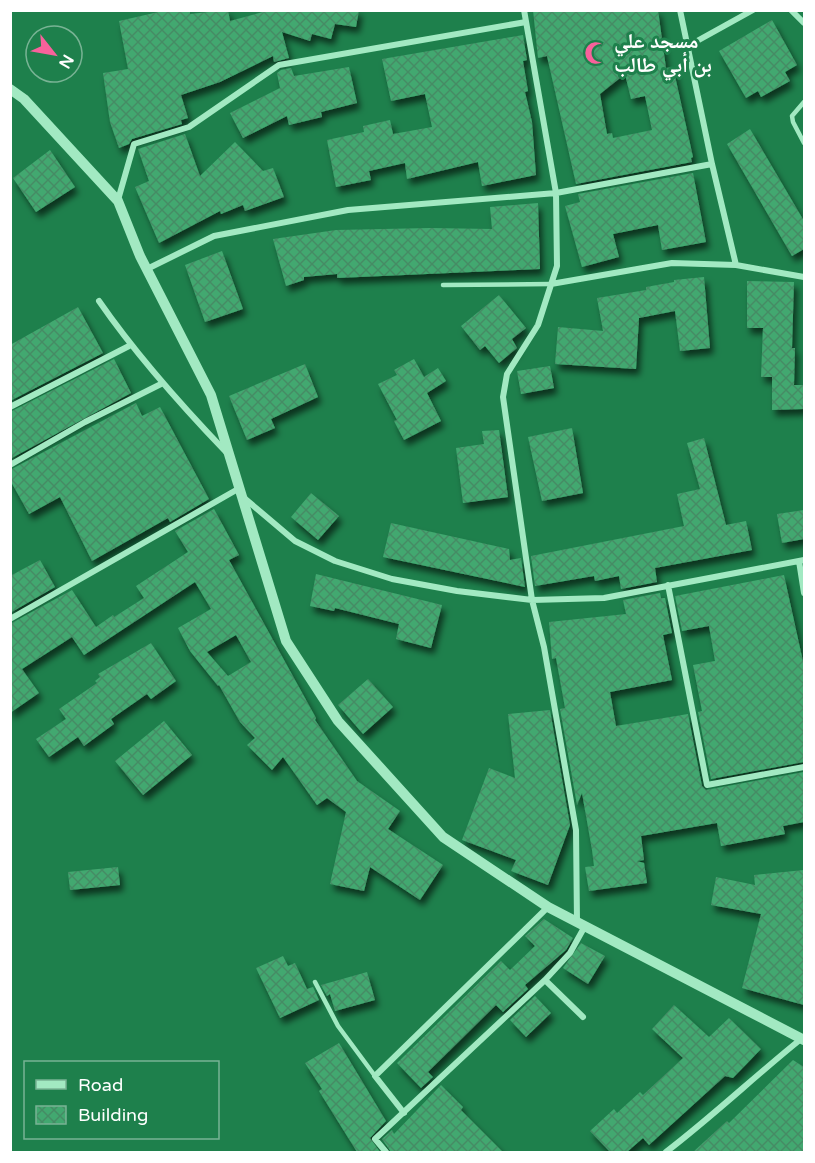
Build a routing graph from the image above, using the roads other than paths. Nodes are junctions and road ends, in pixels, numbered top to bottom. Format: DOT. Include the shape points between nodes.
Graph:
graph roads {
  1 [pos="524,10"];
  2 [pos="680,10"];
  3 [pos="753,10"];
  4 [pos="790,10"];
  5 [pos="526,22"];
  6 [pos="804,23"];
  7 [pos="688,46"];
  8 [pos="10,89"];
  9 [pos="804,102"];
  10 [pos="804,143"];
  11 [pos="712,164"];
  12 [pos="556,193"];
  13 [pos="118,201"];
  14 [pos="736,265"];
  15 [pos="147,269"];
  16 [pos="804,277"];
  17 [pos="551,284"];
  18 [pos="443,285"];
  19 [pos="99,301"];
  20 [pos="129,346"];
  21 [pos="161,384"];
  22 [pos="10,407"];
  23 [pos="228,454"];
  24 [pos="10,465"];
  25 [pos="239,492"];
  26 [pos="802,561"];
  27 [pos="668,585"];
  28 [pos="804,593"];
  29 [pos="532,600"];
  30 [pos="10,619"];
  31 [pos="804,767"];
  32 [pos="548,907"];
  33 [pos="581,924"];
  34 [pos="546,980"];
  35 [pos="315,982"];
  36 [pos="583,1017"];
  37 [pos="803,1039"];
  38 [pos="375,1076"];
  39 [pos="404,1113"];
  40 [pos="386,1152"];
  41 [pos="666,1152"];
  1 -- 5 [label="street"];
  2 -- 7 [label="street"];
  3 -- 7 [label="street"];
  4 -- 6 [label="street"];
  5 -- 12 [label="street"];
  5 -- 13 [label="street" via="279,65 189,127 134,144"];
  7 -- 11 [label="street"];
  8 -- 13 [label="street" via="24,99"];
  9 -- 10 [label="lane" via="792,116"];
  11 -- 12 [label="street"];
  11 -- 14 [label="street"];
  12 -- 15 [label="street" via="348,210 214,236"];
  12 -- 17 [label="street" via="557,266"];
  13 -- 15 [label="street"];
  14 -- 16 [label="street"];
  14 -- 17 [label="street" via="672,263"];
  15 -- 23 [label="street" via="211,395"];
  17 -- 18 [label="lane"];
  17 -- 29 [label="street" via="538,325 507,374 503,397"];
  19 -- 20 [label="street"];
  20 -- 21 [label="street"];
  20 -- 22 [label="street"];
  21 -- 23 [label="street"];
  21 -- 24 [label="street"];
  23 -- 25 [label="street"];
  25 -- 29 [label="street" via="295,542 335,561 392,579"];
  25 -- 30 [label="street"];
  25 -- 32 [label="street" via="286,641 338,721 443,837"];
  26 -- 27 [label="street"];
  26 -- 28 [label="street"];
  27 -- 29 [label="street" via="604,598"];
  27 -- 31 [label="street" via="707,785"];
  29 -- 33 [label="street" via="544,646 576,830"];
  32 -- 33 [label="street"];
  32 -- 38 [label="street"];
  33 -- 34 [label="street" via="570,952"];
  33 -- 37 [label="street"];
  34 -- 36 [label="street"];
  34 -- 39 [label="street"];
  35 -- 38 [label="lane" via="338,1026"];
  37 -- 41 [label="street"];
  38 -- 39 [label="street"];
  39 -- 40 [label="street" via="375,1139"];
}
